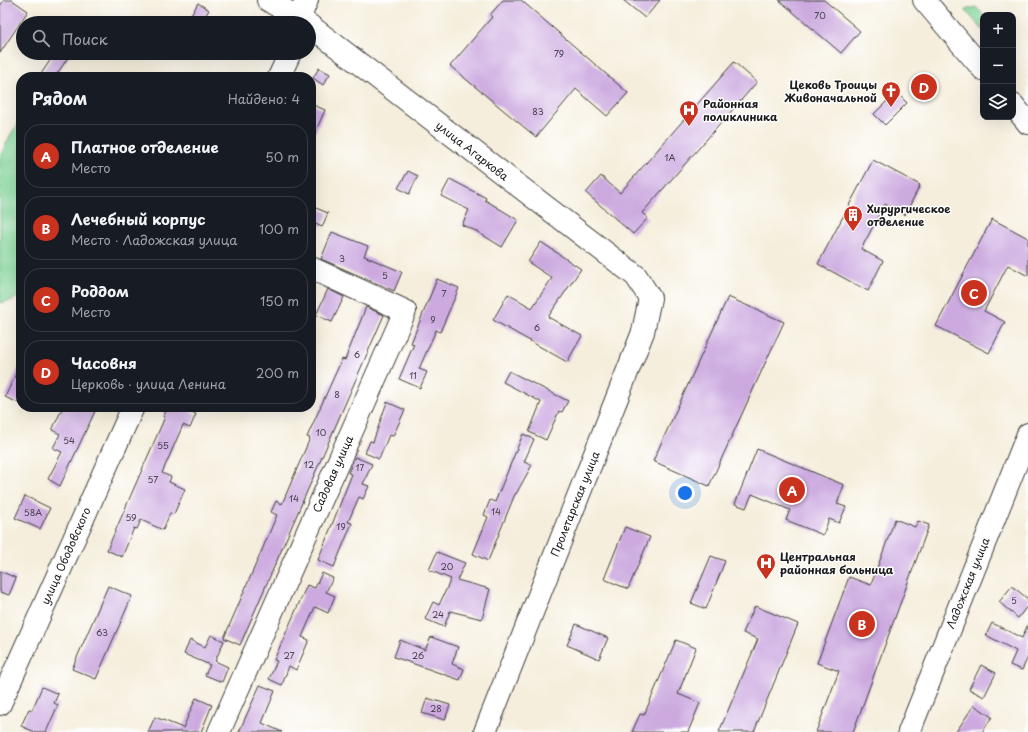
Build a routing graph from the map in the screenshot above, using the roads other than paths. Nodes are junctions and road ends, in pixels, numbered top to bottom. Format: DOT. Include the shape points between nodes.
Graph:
graph roads {
  1 [pos="268,0"];
  2 [pos="924,0"];
  3 [pos="299,16"];
  4 [pos="316,28"];
  5 [pos="287,60"];
  6 [pos="980,65"];
  7 [pos="281,72"];
  8 [pos="1016,109"];
  9 [pos="1028,123"];
  10 [pos="316,270"];
  11 [pos="636,276"];
  12 [pos="131,412"];
  13 [pos="1025,443"];
  14 [pos="0,704"];
  15 [pos="219,732"];
  16 [pos="485,732"];
  17 [pos="909,732"];
  1 -- 3 [label="street, улица Агаркова"];
  2 -- 6 [label="street"];
  4 -- 11 [label="street, улица Агаркова"];
  5 -- 7 [label="street"];
  8 -- 9 [label="street"];
  10 -- 15 [label="street, Садовая улица" via="405,311"];
  11 -- 16 [label="street, Пролетарская улица" via="650,298 644,332"];
  12 -- 14 [label="street, улица Ободовского"];
  13 -- 17 [label="street, Ладожская улица"];
}
